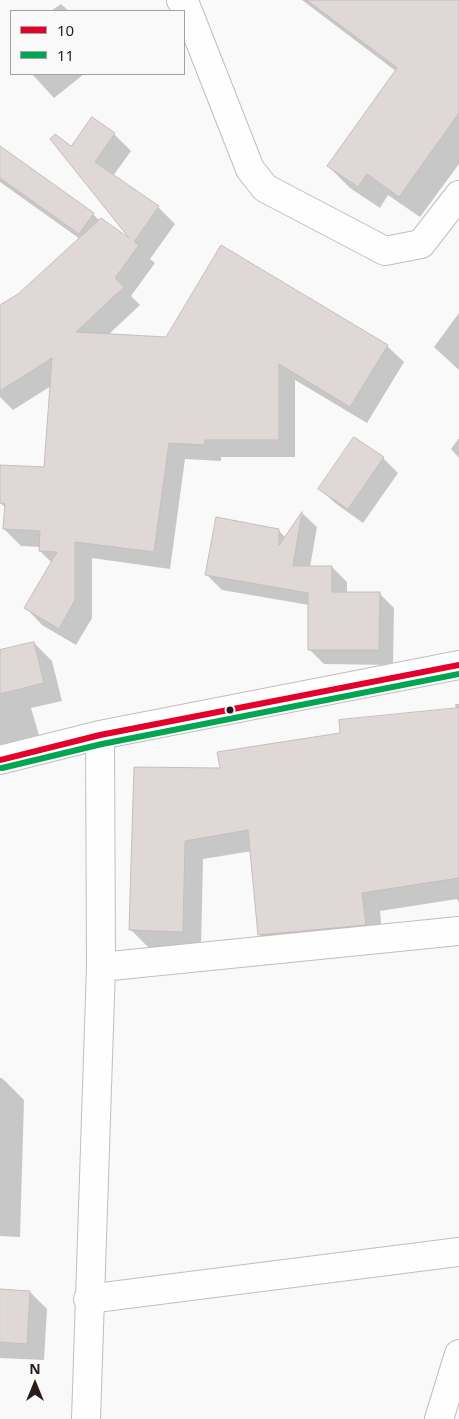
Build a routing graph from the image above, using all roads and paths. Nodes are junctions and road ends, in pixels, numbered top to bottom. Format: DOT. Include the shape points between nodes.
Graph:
graph roads {
  1 [pos="181,0"];
  2 [pos="459,195"];
  3 [pos="459,665"];
  4 [pos="100,735"];
  5 [pos="0,760"];
  6 [pos="459,931"];
  7 [pos="100,967"];
  8 [pos="459,1252"];
  9 [pos="88,1299"];
  10 [pos="459,1354"];
  11 [pos="86,1419"];
  12 [pos="440,1419"];
  1 -- 2 [label="street" via="250,169 265,188 386,251 421,244"];
  3 -- 4 [label="street"];
  4 -- 5 [label="street"];
  4 -- 7 [label="street"];
  6 -- 7 [label="street"];
  7 -- 9 [label="street"];
  8 -- 9 [label="street"];
  9 -- 11 [label="street"];
  10 -- 12 [label="street"];
}
